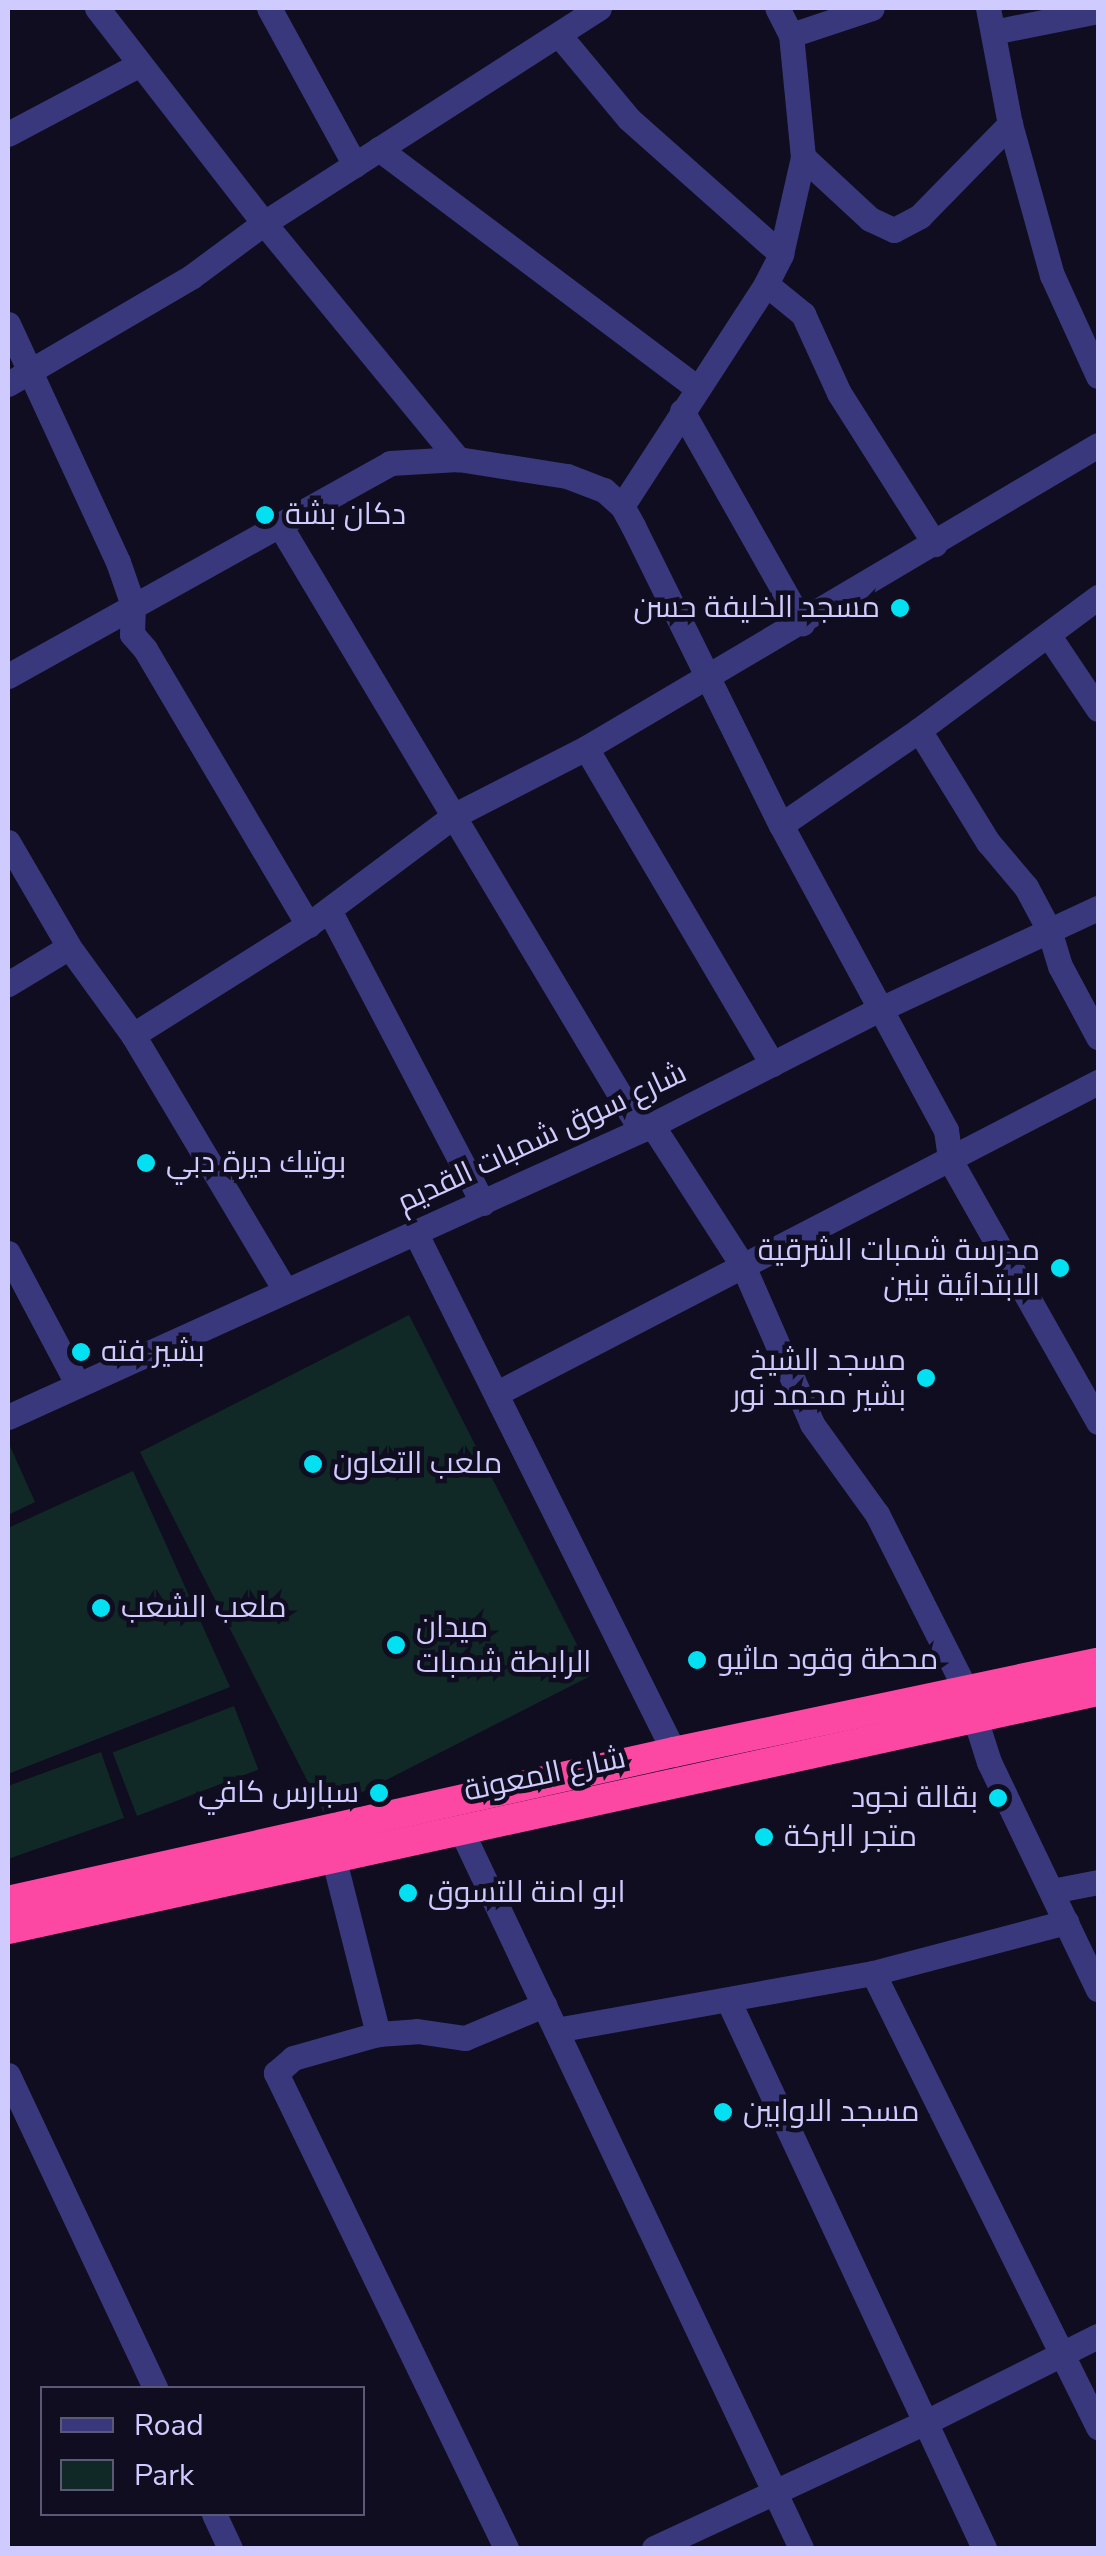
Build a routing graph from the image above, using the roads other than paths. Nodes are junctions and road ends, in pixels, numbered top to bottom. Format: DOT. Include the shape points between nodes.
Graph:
graph roads {
  1 [pos="97,8"];
  2 [pos="598,8"];
  3 [pos="777,8"];
  4 [pos="872,8"];
  5 [pos="276,10"];
  6 [pos="1098,12"];
  7 [pos="990,20"];
  8 [pos="559,35"];
  9 [pos="791,35"];
  10 [pos="140,64"];
  11 [pos="1010,124"];
  12 [pos="8,134"];
  13 [pos="379,150"];
  14 [pos="803,157"];
  15 [pos="354,165"];
  16 [pos="264,223"];
  17 [pos="781,254"];
  18 [pos="766,284"];
  19 [pos="8,324"];
  20 [pos="32,369"];
  21 [pos="1098,376"];
  22 [pos="8,384"];
  23 [pos="697,388"];
  24 [pos="682,412"];
  25 [pos="1098,445"];
  26 [pos="458,459"];
  27 [pos="622,506"];
  28 [pos="279,524"];
  29 [pos="935,544"];
  30 [pos="1098,597"];
  31 [pos="133,605"];
  32 [pos="802,623"];
  33 [pos="1048,636"];
  34 [pos="8,676"];
  35 [pos="706,679"];
  36 [pos="1098,708"];
  37 [pos="919,730"];
  38 [pos="586,748"];
  39 [pos="456,816"];
  40 [pos="781,825"];
  41 [pos="8,842"];
  42 [pos="1098,908"];
  43 [pos="329,910"];
  44 [pos="308,925"];
  45 [pos="1048,930"];
  46 [pos="69,947"];
  47 [pos="8,984"];
  48 [pos="878,1010"];
  49 [pos="133,1034"];
  50 [pos="1098,1038"];
  51 [pos="772,1064"];
  52 [pos="1098,1082"];
  53 [pos="647,1128"];
  54 [pos="950,1160"];
  55 [pos="483,1203"];
  56 [pos="416,1234"];
  57 [pos="8,1253"];
  58 [pos="744,1268"];
  59 [pos="284,1288"];
  60 [pos="1089,1382"];
  61 [pos="78,1385"];
  62 [pos="497,1393"];
  63 [pos="8,1417"];
  64 [pos="1098,1422"];
  65 [pos="1098,1663"];
  66 [pos="1098,1692"];
  67 [pos="971,1704"];
  68 [pos="674,1752"];
  69 [pos="461,1830"];
  70 [pos="333,1856"];
  71 [pos="1098,1882"];
  72 [pos="1052,1891"];
  73 [pos="8,1900"];
  74 [pos="1066,1922"];
  75 [pos="8,1930"];
  76 [pos="873,1973"];
  77 [pos="1098,1988"];
  78 [pos="728,2000"];
  79 [pos="544,2004"];
  80 [pos="556,2030"];
  81 [pos="378,2034"];
  82 [pos="8,2076"];
  83 [pos="1098,2336"];
  84 [pos="1062,2354"];
  85 [pos="154,2386"];
  86 [pos="926,2422"];
  87 [pos="1098,2427"];
  88 [pos="773,2490"];
  89 [pos="215,2516"];
  90 [pos="226,2547"];
  91 [pos="506,2548"];
  92 [pos="654,2548"];
  93 [pos="801,2548"];
  94 [pos="984,2548"];
  1 -- 10 [label="street"];
  2 -- 8 [label="street"];
  3 -- 9 [label="street"];
  4 -- 9 [label="street"];
  5 -- 15 [label="street"];
  6 -- 7 [label="street"];
  7 -- 11 [label="street"];
  8 -- 13 [label="street"];
  8 -- 17 [label="street" via="629,119"];
  9 -- 14 [label="street"];
  10 -- 12 [label="street"];
  10 -- 16 [label="street"];
  11 -- 14 [label="street" via="920,216 894,230 870,219"];
  11 -- 21 [label="street" via="1052,275"];
  13 -- 15 [label="street"];
  13 -- 23 [label="street"];
  14 -- 17 [label="street"];
  15 -- 16 [label="street"];
  16 -- 20 [label="street" via="191,276"];
  16 -- 26 [label="street"];
  17 -- 18 [label="street"];
  18 -- 23 [label="street"];
  18 -- 29 [label="street" via="803,314 839,393"];
  19 -- 20 [label="street"];
  20 -- 22 [label="street"];
  20 -- 31 [label="street"];
  23 -- 24 [label="street"];
  24 -- 27 [label="street"];
  24 -- 32 [label="street"];
  25 -- 29 [label="street"];
  26 -- 27 [label="street" via="588,481"];
  26 -- 28 [label="street" via="390,462"];
  27 -- 35 [label="street"];
  28 -- 31 [label="street"];
  28 -- 39 [label="street"];
  29 -- 32 [label="street"];
  30 -- 33 [label="street"];
  31 -- 34 [label="street"];
  31 -- 44 [label="street" via="132,634"];
  32 -- 35 [label="street"];
  33 -- 36 [label="street"];
  33 -- 37 [label="street"];
  35 -- 38 [label="street"];
  35 -- 40 [label="street"];
  37 -- 40 [label="street"];
  37 -- 45 [label="street"];
  38 -- 39 [label="street"];
  38 -- 51 [label="street"];
  39 -- 43 [label="street"];
  39 -- 53 [label="street"];
  40 -- 48 [label="street"];
  41 -- 46 [label="street"];
  42 -- 45 [label="street, شارع سوق شمبات القديم"];
  43 -- 44 [label="street"];
  43 -- 55 [label="street"];
  44 -- 49 [label="street"];
  45 -- 48 [label="street, شارع سوق شمبات القديم"];
  45 -- 50 [label="street"];
  46 -- 47 [label="street"];
  46 -- 49 [label="street"];
  48 -- 51 [label="street, شارع سوق شمبات القديم"];
  48 -- 54 [label="street" via="946,1130"];
  49 -- 59 [label="street"];
  51 -- 53 [label="street, شارع سوق شمبات القديم"];
  52 -- 54 [label="street"];
  53 -- 55 [label="street, شارع سوق شمبات القديم"];
  53 -- 58 [label="street"];
  54 -- 58 [label="street"];
  54 -- 60 [label="street"];
  55 -- 56 [label="street, شارع سوق شمبات القديم"];
  56 -- 59 [label="street, شارع سوق شمبات القديم"];
  56 -- 62 [label="street"];
  57 -- 61 [label="street"];
  58 -- 62 [label="street"];
  58 -- 67 [label="street" via="792,1387 877,1514"];
  59 -- 61 [label="street, شارع سوق شمبات القديم"];
  60 -- 64 [label="street"];
  61 -- 63 [label="street, شارع سوق شمبات القديم"];
  62 -- 68 [label="street"];
  65 -- 67 [label="highway, شارع المعونة"];
  66 -- 67 [label="highway, شارع المعونة"];
  67 -- 68 [label="highway, شارع المعونة"];
  67 -- 69 [label="highway, شارع المعونة"];
  67 -- 72 [label="street" via="988,1762"];
  68 -- 73 [label="highway, شارع المعونة"];
  69 -- 70 [label="highway, شارع المعونة"];
  69 -- 79 [label="street"];
  70 -- 75 [label="highway, شارع المعونة"];
  70 -- 81 [label="street"];
  71 -- 72 [label="street"];
  72 -- 74 [label="street"];
  74 -- 76 [label="street"];
  74 -- 77 [label="street"];
  76 -- 78 [label="street"];
  76 -- 84 [label="street"];
  78 -- 80 [label="street"];
  78 -- 86 [label="street"];
  79 -- 80 [label="street"];
  79 -- 81 [label="street" via="464,2038"];
  80 -- 88 [label="street"];
  81 -- 91 [label="street" via="293,2058 276,2073"];
  82 -- 85 [label="street"];
  83 -- 84 [label="street"];
  84 -- 86 [label="street"];
  84 -- 87 [label="street"];
  86 -- 88 [label="street"];
  86 -- 94 [label="street"];
  88 -- 92 [label="street"];
  88 -- 93 [label="street"];
  89 -- 90 [label="street"];
}
